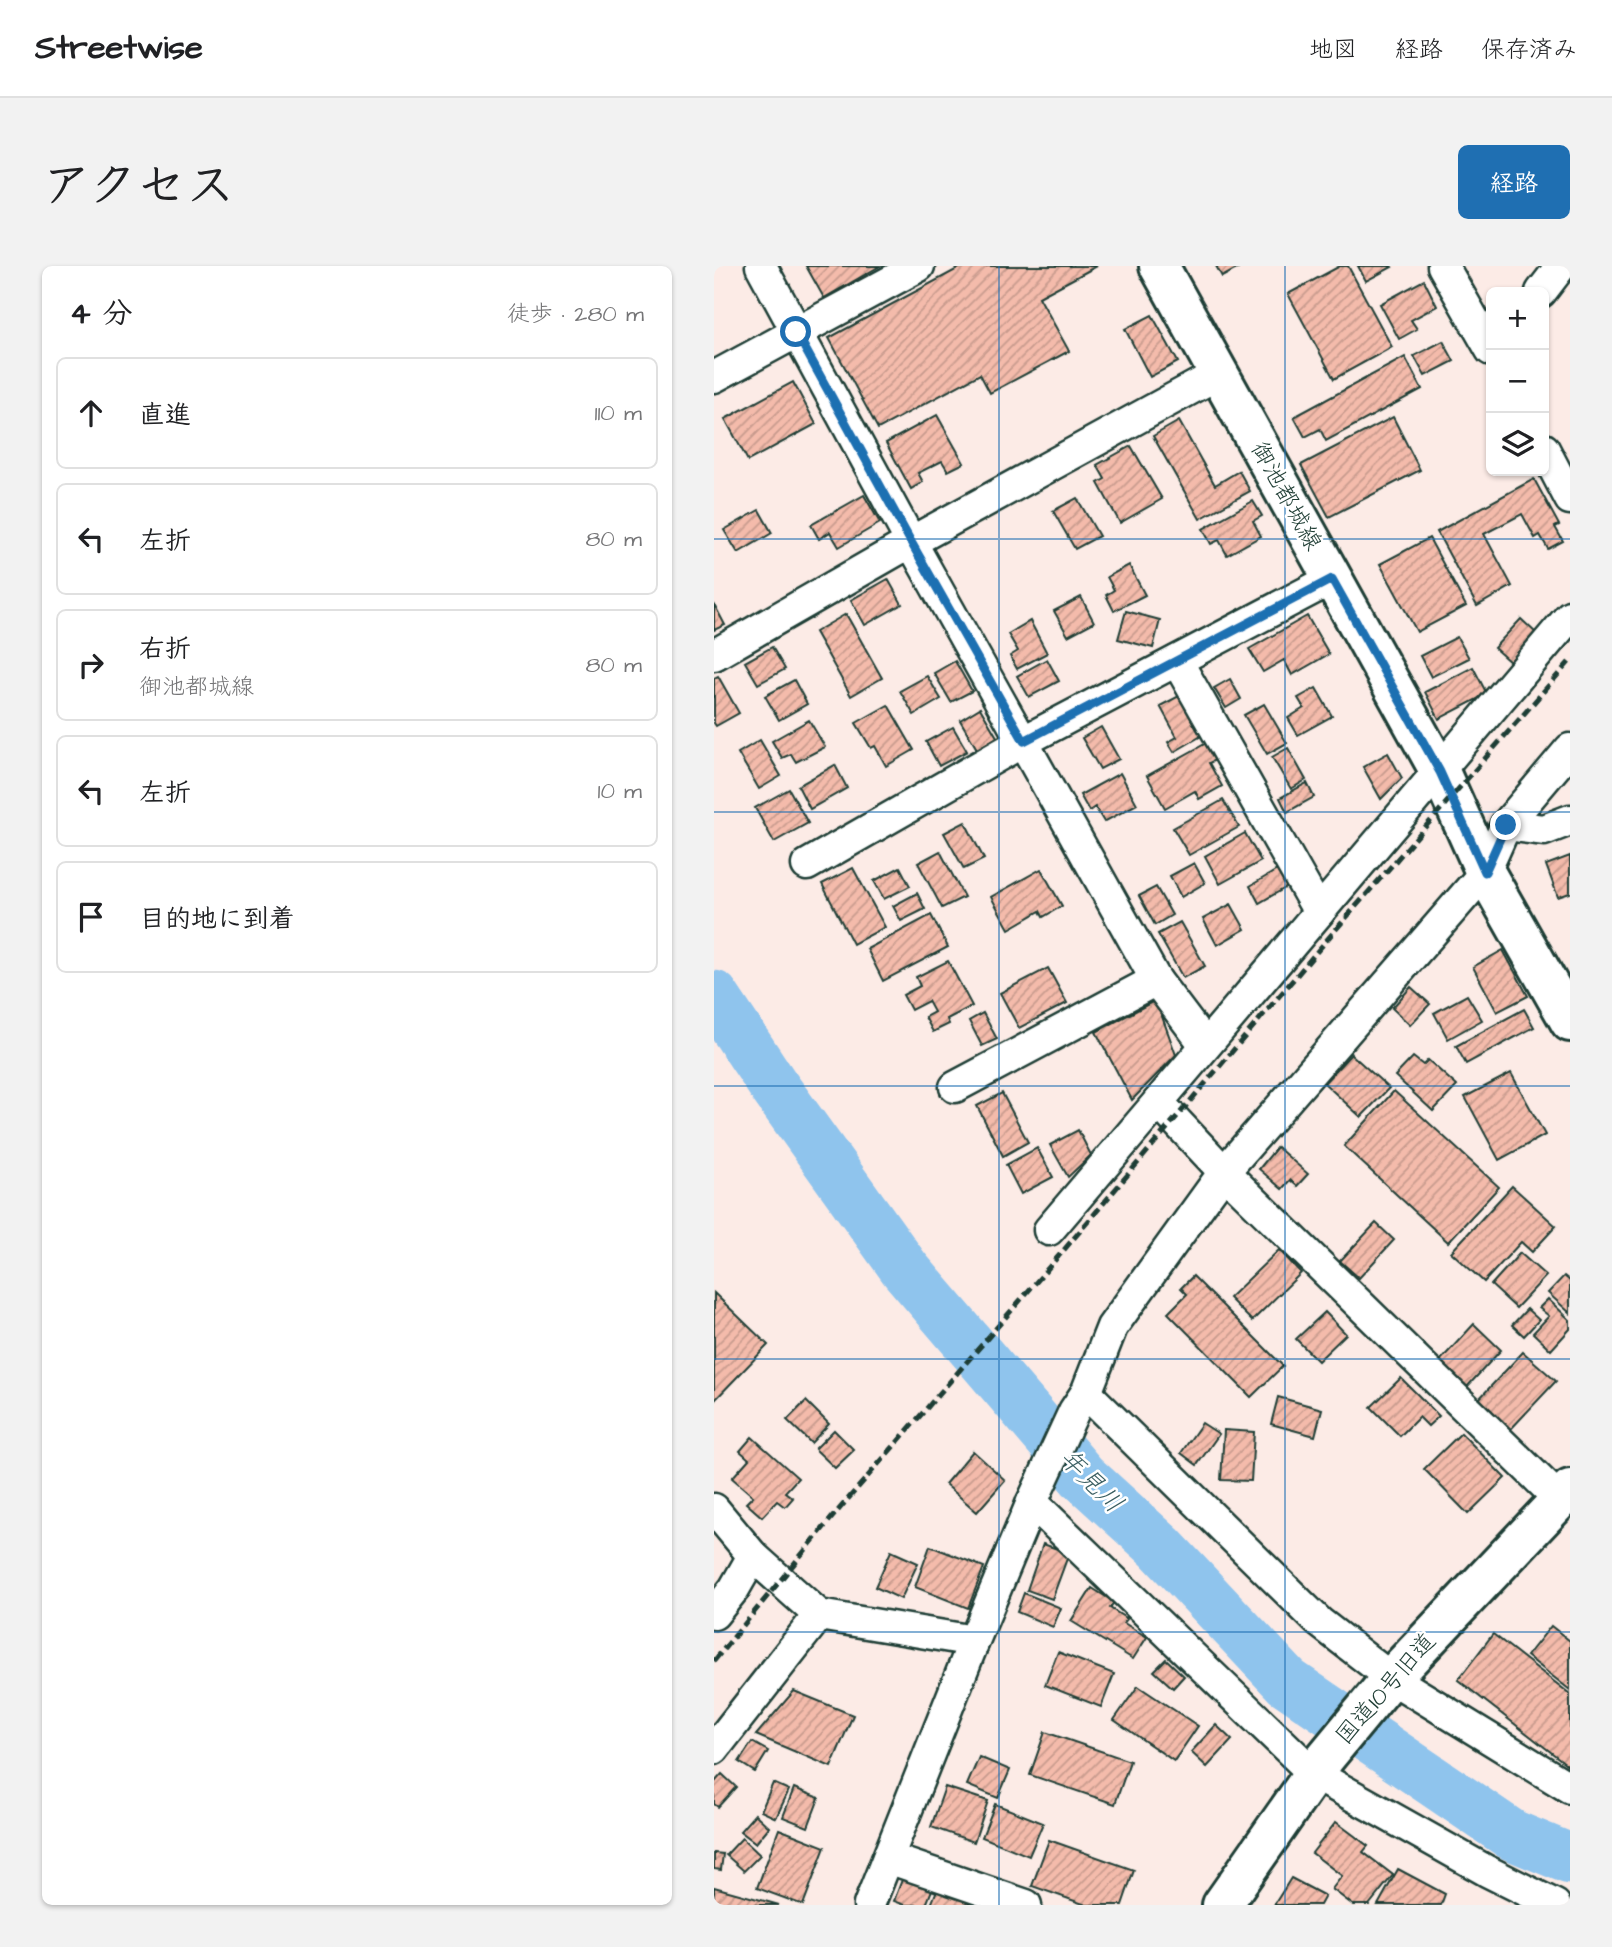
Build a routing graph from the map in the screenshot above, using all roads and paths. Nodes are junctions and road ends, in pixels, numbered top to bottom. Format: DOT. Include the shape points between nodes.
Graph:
graph roads {
  1 [pos="761,266"];
  2 [pos="919,266"];
  3 [pos="1159,266"];
  4 [pos="1443,266"];
  5 [pos="1561,266"];
  6 [pos="1545,287"];
  7 [pos="796,332"];
  8 [pos="1486,341"];
  9 [pos="1218,374"];
  10 [pos="714,377"];
  11 [pos="1549,459"];
  12 [pos="1570,499"];
  13 [pos="911,542"];
  14 [pos="1332,579"];
  15 [pos="1570,615"];
  16 [pos="714,655"];
  17 [pos="1177,661"];
  18 [pos="1024,741"];
  19 [pos="1570,749"];
  20 [pos="1440,772"];
  21 [pos="1570,820"];
  22 [pos="1506,825"];
  23 [pos="807,865"];
  24 [pos="1485,872"];
  25 [pos="1319,912"];
  26 [pos="1156,980"];
  27 [pos="1570,1022"];
  28 [pos="1205,1045"];
  29 [pos="955,1087"];
  30 [pos="1158,1102"];
  31 [pos="1224,1172"];
  32 [pos="1049,1230"];
  33 [pos="1080,1402"];
  34 [pos="1565,1494"];
  35 [pos="1032,1502"];
  36 [pos="714,1509"];
  37 [pos="753,1556"];
  38 [pos="724,1584"];
  39 [pos="714,1614"];
  40 [pos="819,1615"];
  41 [pos="974,1641"];
  42 [pos="1391,1678"];
  43 [pos="714,1749"];
  44 [pos="1320,1766"];
  45 [pos="1570,1788"];
  46 [pos="888,1858"];
  47 [pos="869,1905"];
  48 [pos="1026,1905"];
  49 [pos="1222,1905"];
  50 [pos="1556,1905"];
  1 -- 7 [label="street"];
  2 -- 7 [label="street"];
  3 -- 9 [label="main road, 御池都城線"];
  4 -- 8 [label="street"];
  5 -- 6 [label="street"];
  7 -- 10 [label="street"];
  7 -- 13 [label="street"];
  9 -- 13 [label="street"];
  9 -- 14 [label="main road, 御池都城線"];
  11 -- 12 [label="street"];
  13 -- 16 [label="street"];
  13 -- 18 [label="street"];
  14 -- 17 [label="street"];
  14 -- 20 [label="main road, 御池都城線"];
  15 -- 20 [label="street"];
  17 -- 18 [label="street"];
  17 -- 25 [label="street"];
  18 -- 23 [label="street"];
  18 -- 26 [label="street"];
  19 -- 22 [label="street"];
  20 -- 24 [label="main road, 御池都城線"];
  20 -- 25 [label="street"];
  21 -- 22 [label="street" via="1544,830"];
  22 -- 24 [label="street"];
  24 -- 27 [label="main road, 御池都城線"];
  24 -- 31 [label="street"];
  25 -- 28 [label="street"];
  26 -- 28 [label="street"];
  26 -- 29 [label="street"];
  28 -- 30 [label="street"];
  30 -- 31 [label="street"];
  30 -- 32 [label="street"];
  31 -- 33 [label="street" via="1112,1327"];
  31 -- 34 [label="street"];
  33 -- 35 [label="street"];
  33 -- 42 [label="street" via="1319,1622"];
  34 -- 42 [label="main road, 国道10号旧道"];
  35 -- 41 [label="street"];
  35 -- 44 [label="street"];
  36 -- 37 [label="street"];
  37 -- 38 [label="street"];
  37 -- 40 [label="street"];
  38 -- 39 [label="street"];
  40 -- 41 [label="street"];
  40 -- 43 [label="street"];
  41 -- 46 [label="street"];
  42 -- 44 [label="main road, 国道10号旧道"];
  42 -- 45 [label="street"];
  44 -- 49 [label="main road, 国道10号旧道"];
  44 -- 50 [label="street" via="1486,1871"];
  46 -- 47 [label="street"];
  46 -- 48 [label="street"];
}
